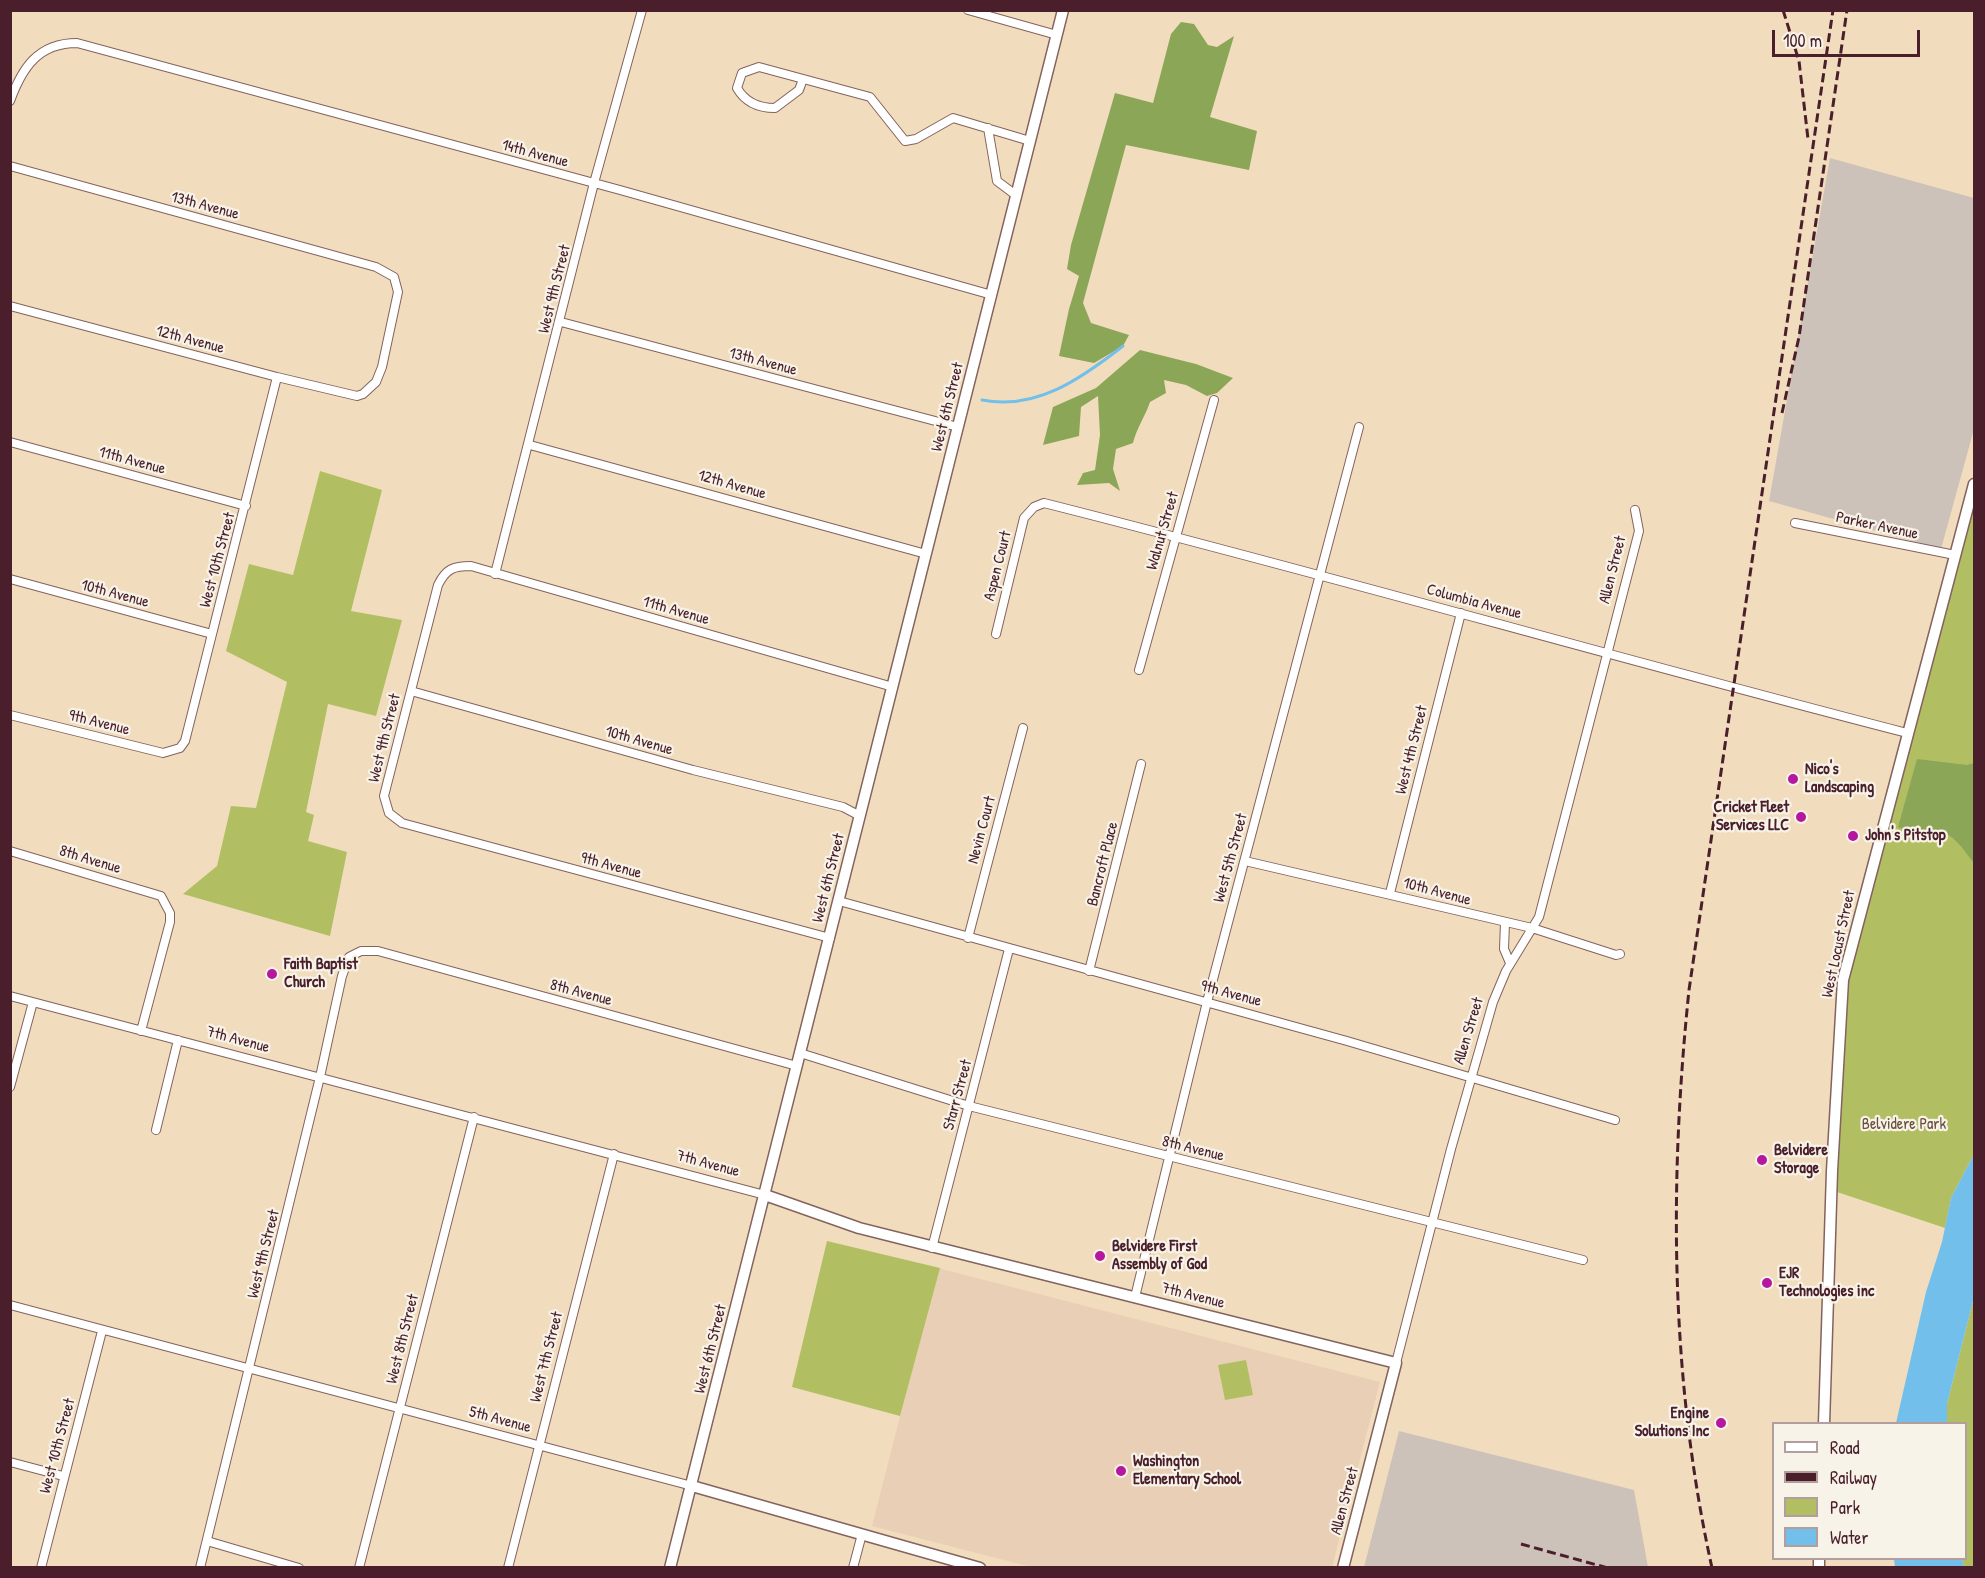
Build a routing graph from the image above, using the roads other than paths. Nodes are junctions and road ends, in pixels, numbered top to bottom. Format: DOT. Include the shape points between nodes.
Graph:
graph roads {
  1 [pos="642,10"];
  2 [pos="968,10"];
  3 [pos="1063,10"];
  4 [pos="1057,35"];
  5 [pos="803,79"];
  6 [pos="10,101"];
  7 [pos="988,129"];
  8 [pos="1030,141"];
  9 [pos="10,166"];
  10 [pos="594,183"];
  11 [pos="1017,196"];
  12 [pos="992,295"];
  13 [pos="10,306"];
  14 [pos="561,322"];
  15 [pos="277,377"];
  16 [pos="363,394"];
  17 [pos="1214,400"];
  18 [pos="958,427"];
  19 [pos="1359,427"];
  20 [pos="10,442"];
  21 [pos="530,445"];
  22 [pos="1974,484"];
  23 [pos="246,506"];
  24 [pos="1034,507"];
  25 [pos="1635,510"];
  26 [pos="1795,523"];
  27 [pos="1175,537"];
  28 [pos="926,554"];
  29 [pos="1955,555"];
  30 [pos="451,568"];
  31 [pos="495,574"];
  32 [pos="1318,574"];
  33 [pos="10,579"];
  34 [pos="1461,613"];
  35 [pos="212,634"];
  36 [pos="996,634"];
  37 [pos="1608,652"];
  38 [pos="1139,670"];
  39 [pos="893,687"];
  40 [pos="411,692"];
  41 [pos="10,715"];
  42 [pos="1023,728"];
  43 [pos="1907,733"];
  44 [pos="180,748"];
  45 [pos="1141,764"];
  46 [pos="389,813"];
  47 [pos="860,816"];
  48 [pos="10,851"];
  49 [pos="1245,861"];
  50 [pos="1390,893"];
  51 [pos="839,901"];
  52 [pos="1505,923"];
  53 [pos="1532,928"];
  54 [pos="830,938"];
  55 [pos="968,938"];
  56 [pos="1009,949"];
  57 [pos="358,952"];
  58 [pos="1620,954"];
  59 [pos="1510,963"];
  60 [pos="1089,970"];
  61 [pos="10,996"];
  62 [pos="33,1002"];
  63 [pos="1208,1002"];
  64 [pos="141,1030"];
  65 [pos="178,1040"];
  66 [pos="800,1053"];
  67 [pos="797,1066"];
  68 [pos="1471,1076"];
  69 [pos="320,1077"];
  70 [pos="10,1087"];
  71 [pos="969,1106"];
  72 [pos="474,1117"];
  73 [pos="1615,1120"];
  74 [pos="156,1130"];
  75 [pos="614,1154"];
  76 [pos="1168,1157"];
  77 [pos="765,1195"];
  78 [pos="1432,1223"];
  79 [pos="932,1248"];
  80 [pos="1583,1260"];
  81 [pos="1135,1297"];
  82 [pos="10,1305"];
  83 [pos="102,1331"];
  84 [pos="1396,1363"];
  85 [pos="250,1368"];
  86 [pos="399,1408"];
  87 [pos="1824,1422"];
  88 [pos="539,1446"];
  89 [pos="10,1462"];
  90 [pos="63,1476"];
  91 [pos="692,1486"];
  92 [pos="862,1534"];
  93 [pos="207,1541"];
  94 [pos="41,1568"];
  95 [pos="200,1568"];
  96 [pos="299,1568"];
  97 [pos="359,1568"];
  98 [pos="508,1568"];
  99 [pos="670,1568"];
  100 [pos="853,1568"];
  101 [pos="980,1568"];
  102 [pos="1343,1568"];
  1 -- 10 [label="street, West 9th Street"];
  2 -- 4 [label="street"];
  3 -- 4 [label="street, West 6th Street"];
  4 -- 8 [label="street, West 6th Street"];
  5 -- 5 [label="street" via="753,67 742,73 737,88 745,100 775,108 799,90"];
  5 -- 7 [label="street" via="870,97 905,141 916,140 953,118"];
  6 -- 10 [label="street, 14th Avenue" via="28,62 47,48 69,43"];
  7 -- 8 [label="street"];
  7 -- 11 [label="street" via="997,181"];
  8 -- 11 [label="street, West 6th Street"];
  9 -- 16 [label="street, 13th Avenue" via="390,274 398,292 382,367 376,382"];
  10 -- 12 [label="street, 14th Avenue"];
  10 -- 14 [label="street, West 9th Street"];
  11 -- 12 [label="street, West 6th Street"];
  12 -- 18 [label="street, West 6th Street"];
  13 -- 15 [label="street, 12th Avenue"];
  14 -- 18 [label="street, 13th Avenue"];
  14 -- 21 [label="street, West 9th Street"];
  15 -- 16 [label="street, 12th Avenue" via="348,395"];
  15 -- 23 [label="street, West 10th Street"];
  17 -- 27 [label="street, Walnut Street"];
  18 -- 28 [label="street, West 6th Street"];
  19 -- 32 [label="street, West 5th Street"];
  20 -- 23 [label="street, 11th Avenue"];
  21 -- 28 [label="street, 12th Avenue"];
  21 -- 31 [label="street, West 9th Street"];
  22 -- 29 [label="street, West Locust Street"];
  23 -- 35 [label="street, West 10th Street"];
  24 -- 27 [label="street, Columbia Avenue" via="1044,504"];
  24 -- 36 [label="street, Aspen Court" via="1024,518"];
  25 -- 37 [label="street, Allen Street" via="1639,531"];
  26 -- 29 [label="street, Parker Avenue"];
  27 -- 32 [label="street, Columbia Avenue"];
  27 -- 38 [label="street, Walnut Street"];
  28 -- 39 [label="street, West 6th Street"];
  29 -- 43 [label="street, West Locust Street"];
  30 -- 31 [label="street, 11th Avenue" via="471,566"];
  30 -- 40 [label="street, West 9th Street" via="438,585"];
  31 -- 39 [label="street, 11th Avenue"];
  32 -- 34 [label="street, Columbia Avenue"];
  32 -- 49 [label="street, West 5th Street"];
  33 -- 35 [label="street, 10th Avenue"];
  34 -- 37 [label="street, Columbia Avenue"];
  34 -- 50 [label="street, West 4th Street"];
  35 -- 44 [label="street, West 10th Street" via="189,733"];
  37 -- 43 [label="street, Columbia Avenue" via="1733,689"];
  37 -- 53 [label="street, Allen Street" via="1539,918"];
  39 -- 47 [label="street, West 6th Street"];
  40 -- 46 [label="street, West 9th Street" via="384,796"];
  40 -- 47 [label="street, 10th Avenue" via="843,807"];
  41 -- 44 [label="street, 9th Avenue" via="163,753"];
  42 -- 55 [label="street, Nevin Court"];
  43 -- 87 [label="street, West Locust Street" via="1843,980 1832,1160"];
  45 -- 60 [label="street, Bancroft Place"];
  46 -- 54 [label="street, 9th Avenue" via="402,823"];
  47 -- 51 [label="street, West 6th Street"];
  48 -- 64 [label="street, 8th Avenue" via="161,897 170,913 170,922"];
  49 -- 50 [label="street, 10th Avenue"];
  49 -- 63 [label="street, West 5th Street"];
  50 -- 52 [label="street, 10th Avenue"];
  51 -- 54 [label="street, West 6th Street"];
  51 -- 55 [label="street, 9th Avenue"];
  52 -- 53 [label="street, 10th Avenue"];
  52 -- 59 [label="street" via="1504,949"];
  53 -- 58 [label="street, 10th Avenue" via="1616,956"];
  53 -- 59 [label="street, Allen Street"];
  54 -- 66 [label="street, West 6th Street"];
  55 -- 56 [label="street, 9th Avenue"];
  56 -- 60 [label="street, 9th Avenue"];
  56 -- 71 [label="street, Starr Street"];
  57 -- 67 [label="street, 8th Avenue" via="378,951"];
  57 -- 69 [label="street, West 9th Street" via="349,957 342,976"];
  59 -- 68 [label="street, Allen Street" via="1496,993"];
  60 -- 63 [label="street, 9th Avenue"];
  61 -- 62 [label="street, 7th Avenue"];
  62 -- 64 [label="street, 7th Avenue"];
  62 -- 70 [label="street"];
  63 -- 68 [label="street, 9th Avenue"];
  63 -- 76 [label="street, West 5th Street"];
  64 -- 65 [label="street, 7th Avenue"];
  65 -- 69 [label="street, 7th Avenue"];
  65 -- 74 [label="street"];
  66 -- 67 [label="street, West 6th Street"];
  66 -- 71 [label="street, 8th Avenue"];
  67 -- 77 [label="street, West 6th Street"];
  68 -- 73 [label="street, 9th Avenue"];
  68 -- 78 [label="street, Allen Street"];
  69 -- 72 [label="street, 7th Avenue"];
  69 -- 85 [label="street, West 9th Street"];
  71 -- 76 [label="street, 8th Avenue"];
  71 -- 79 [label="street, Starr Street"];
  72 -- 75 [label="street, 7th Avenue"];
  72 -- 86 [label="street, West 8th Street"];
  75 -- 77 [label="street, 7th Avenue"];
  75 -- 88 [label="street, West 7th Street"];
  76 -- 78 [label="street, 8th Avenue"];
  76 -- 81 [label="street, West 5th Street"];
  77 -- 79 [label="street, 7th Avenue" via="859,1228"];
  77 -- 91 [label="street, West 6th Street"];
  78 -- 80 [label="street, 8th Avenue"];
  78 -- 84 [label="street, Allen Street"];
  79 -- 81 [label="street, 7th Avenue"];
  81 -- 84 [label="street, 7th Avenue"];
  82 -- 83 [label="street, 5th Avenue"];
  83 -- 85 [label="street, 5th Avenue"];
  83 -- 90 [label="street, West 10th Street"];
  84 -- 102 [label="street, Allen Street"];
  85 -- 86 [label="street, 5th Avenue"];
  85 -- 93 [label="street, West 9th Street"];
  86 -- 88 [label="street, 5th Avenue"];
  86 -- 97 [label="street, West 8th Street"];
  88 -- 91 [label="street, 5th Avenue"];
  88 -- 98 [label="street, West 7th Street"];
  89 -- 90 [label="street"];
  90 -- 94 [label="street, West 10th Street"];
  91 -- 92 [label="street, 5th Avenue"];
  91 -- 99 [label="street, West 6th Street"];
  92 -- 100 [label="street"];
  92 -- 101 [label="street, 5th Avenue"];
  93 -- 95 [label="street, West 9th Street"];
  93 -- 96 [label="street"];
}
